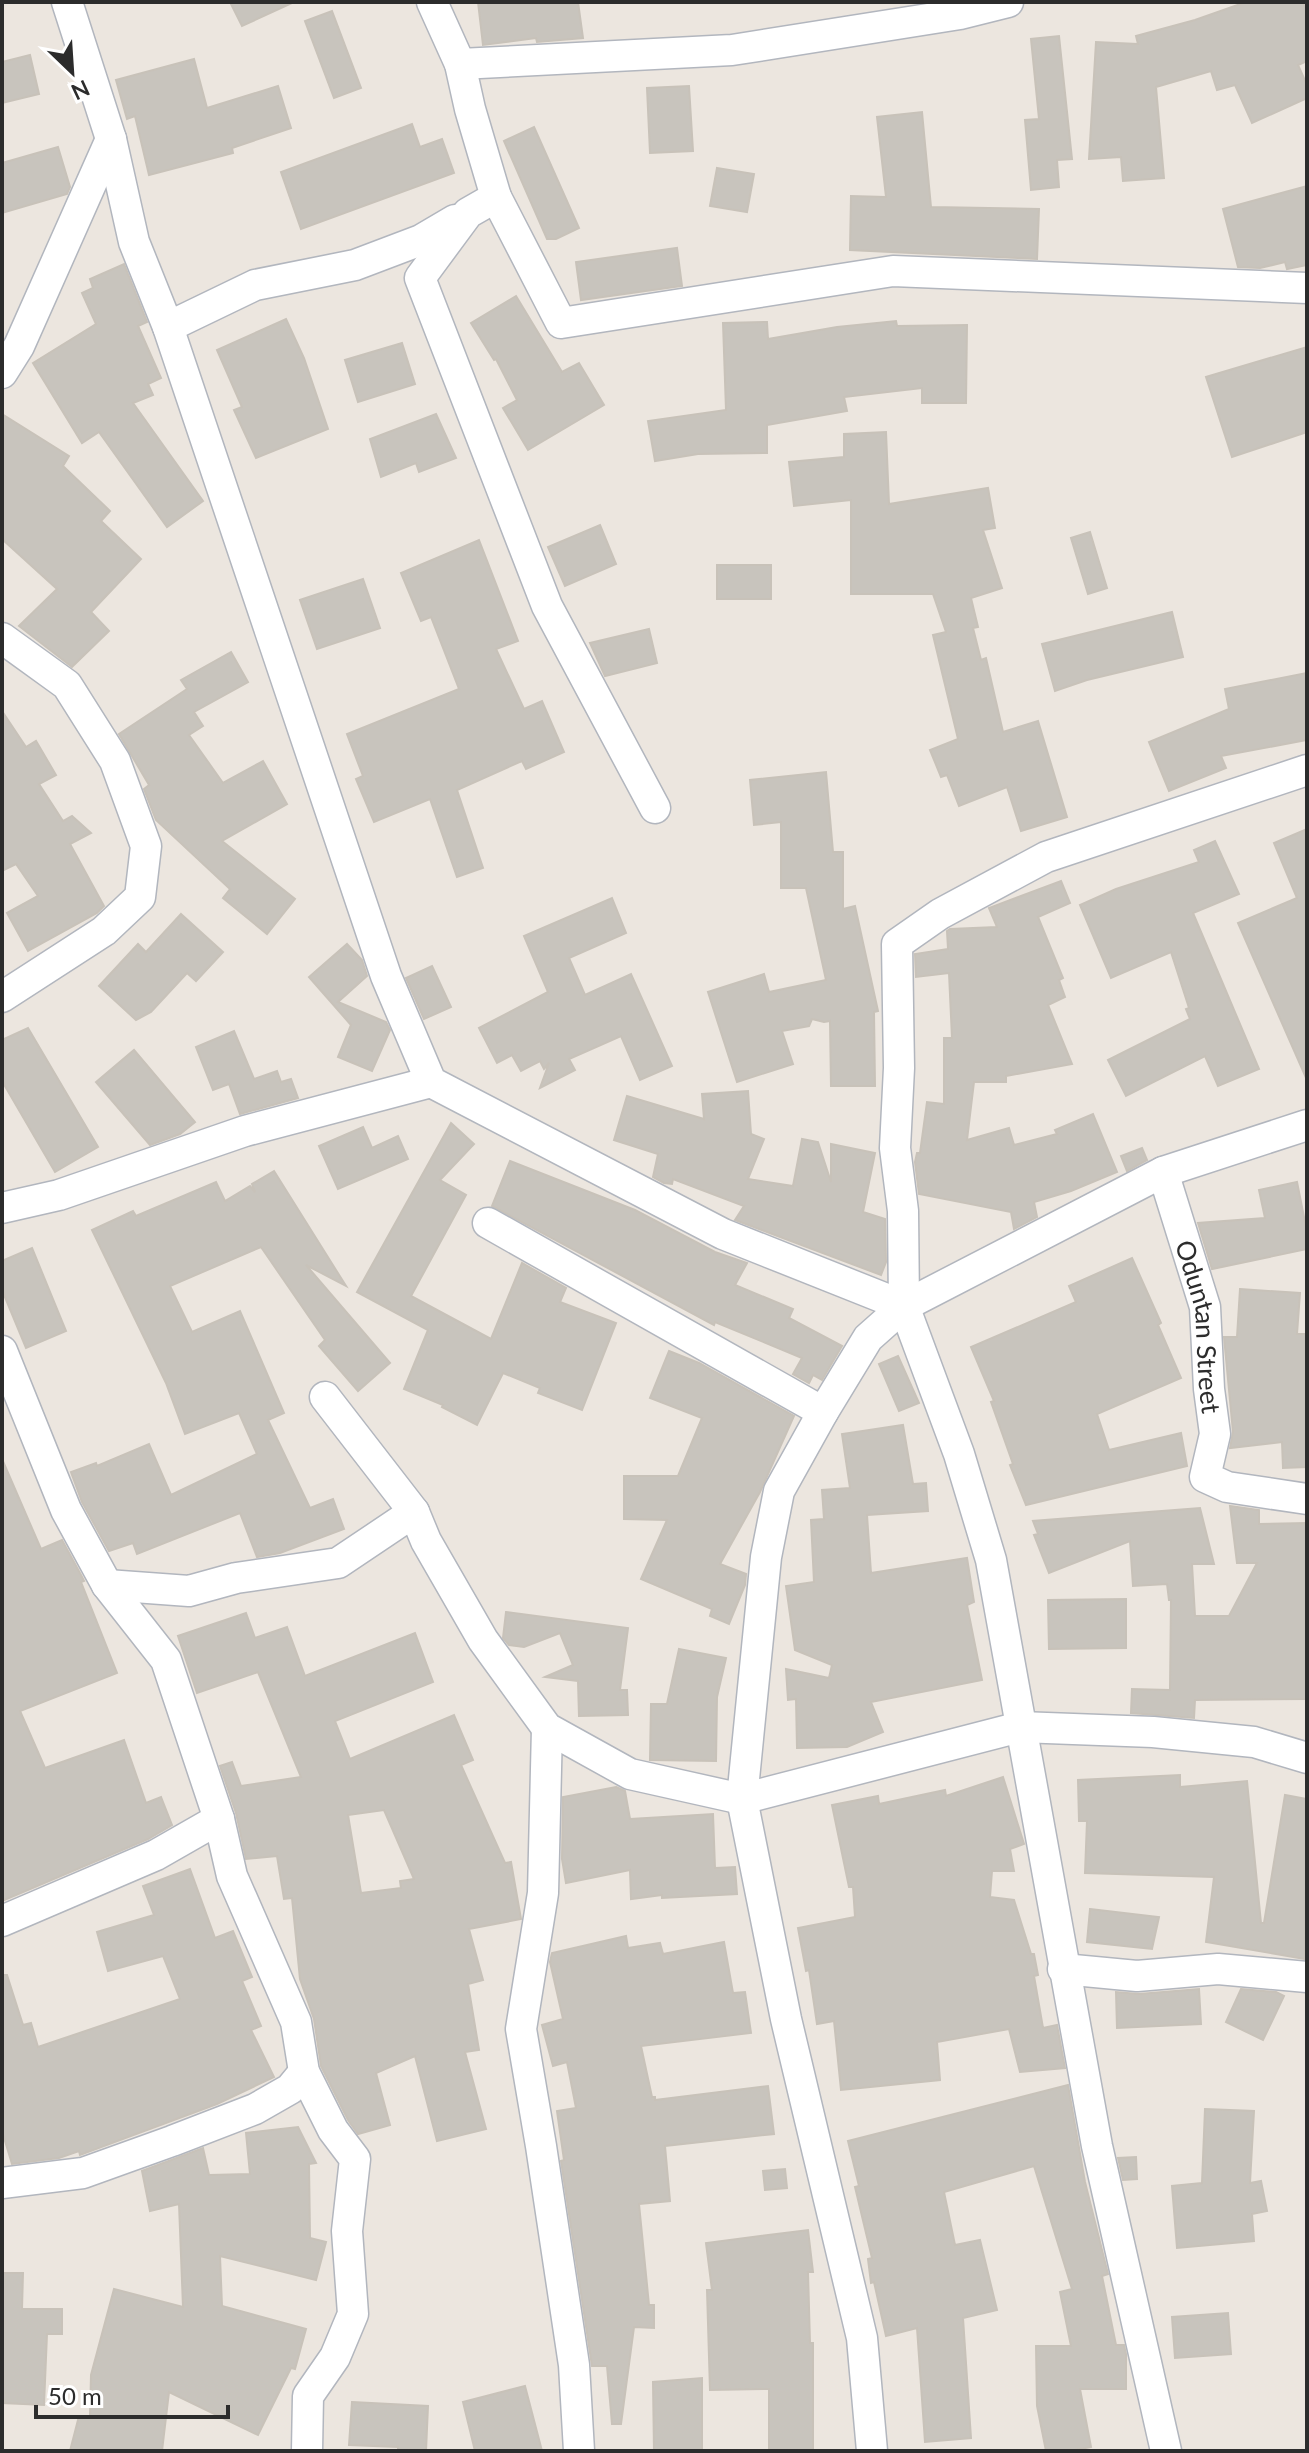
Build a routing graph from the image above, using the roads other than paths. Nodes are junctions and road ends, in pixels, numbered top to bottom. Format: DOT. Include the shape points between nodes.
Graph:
graph roads {
  1 [pos="67,2"];
  2 [pos="432,2"];
  3 [pos="1008,2"];
  4 [pos="460,64"];
  5 [pos="111,139"];
  6 [pos="496,197"];
  7 [pos="468,213"];
  8 [pos="1307,288"];
  9 [pos="168,327"];
  10 [pos="2,373"];
  11 [pos="2,638"];
  12 [pos="1307,770"];
  13 [pos="655,808"];
  14 [pos="2,997"];
  15 [pos="431,1082"];
  16 [pos="1307,1125"];
  17 [pos="1163,1172"];
  18 [pos="2,1208"];
  19 [pos="488,1223"];
  20 [pos="904,1306"];
  21 [pos="2,1351"];
  22 [pos="325,1397"];
  23 [pos="823,1412"];
  24 [pos="1307,1499"];
  25 [pos="414,1512"];
  26 [pos="107,1585"];
  27 [pos="1020,1727"];
  28 [pos="547,1728"];
  29 [pos="1307,1758"];
  30 [pos="742,1799"];
  31 [pos="219,1819"];
  32 [pos="2,1921"];
  33 [pos="1063,1969"];
  34 [pos="1307,1977"];
  35 [pos="304,2072"];
  36 [pos="2,2183"];
  37 [pos="307,2451"];
  38 [pos="579,2451"];
  39 [pos="872,2451"];
  40 [pos="1166,2451"];
  1 -- 5 [label="street"];
  2 -- 4 [label="street"];
  3 -- 4 [label="street" via="732,50"];
  4 -- 6 [label="street"];
  5 -- 9 [label="street" via="134,242"];
  5 -- 10 [label="street" via="19,346"];
  6 -- 7 [label="street"];
  6 -- 8 [label="street" via="561,323 893,271"];
  7 -- 9 [label="street" via="421,240 355,265 255,285"];
  7 -- 13 [label="street" via="420,278 547,606"];
  9 -- 15 [label="street" via="386,976"];
  11 -- 14 [label="street" via="67,685 115,761 146,846 140,897 104,931"];
  12 -- 20 [label="street" via="1046,857 940,914 897,944 895,1148 903,1211"];
  15 -- 18 [label="street" via="245,1131 59,1195"];
  15 -- 20 [label="street" via="723,1234"];
  16 -- 17 [label="street"];
  17 -- 20 [label="street"];
  17 -- 24 [label="street, Oduntan Street" via="1205,1307 1215,1434 1205,1477 1227,1487"];
  19 -- 23 [label="street"];
  20 -- 23 [label="street" via="868,1338"];
  20 -- 27 [label="street" via="959,1454 991,1560"];
  21 -- 26 [label="street" via="66,1510"];
  22 -- 25 [label="street"];
  23 -- 30 [label="street" via="779,1491 766,1557"];
  25 -- 26 [label="street" via="338,1563 236,1578 189,1591"];
  25 -- 28 [label="street" via="483,1640"];
  26 -- 31 [label="street" via="166,1660"];
  27 -- 29 [label="street" via="1254,1742"];
  27 -- 30 [label="street"];
  27 -- 33 [label="street"];
  28 -- 30 [label="street" via="630,1774"];
  28 -- 38 [label="street" via="543,1893 521,2029 574,2365"];
  30 -- 39 [label="street" via="786,2019 862,2338"];
  31 -- 32 [label="street" via="156,1855"];
  31 -- 35 [label="street" via="232,1876 296,2022"];
  33 -- 34 [label="street" via="1137,1976 1218,1969"];
  33 -- 40 [label="street"];
  35 -- 36 [label="street" via="290,2089 255,2109 172,2141 83,2173"];
  35 -- 37 [label="street" via="333,2130 355,2159 347,2231 353,2314 335,2357 308,2396"];
}
